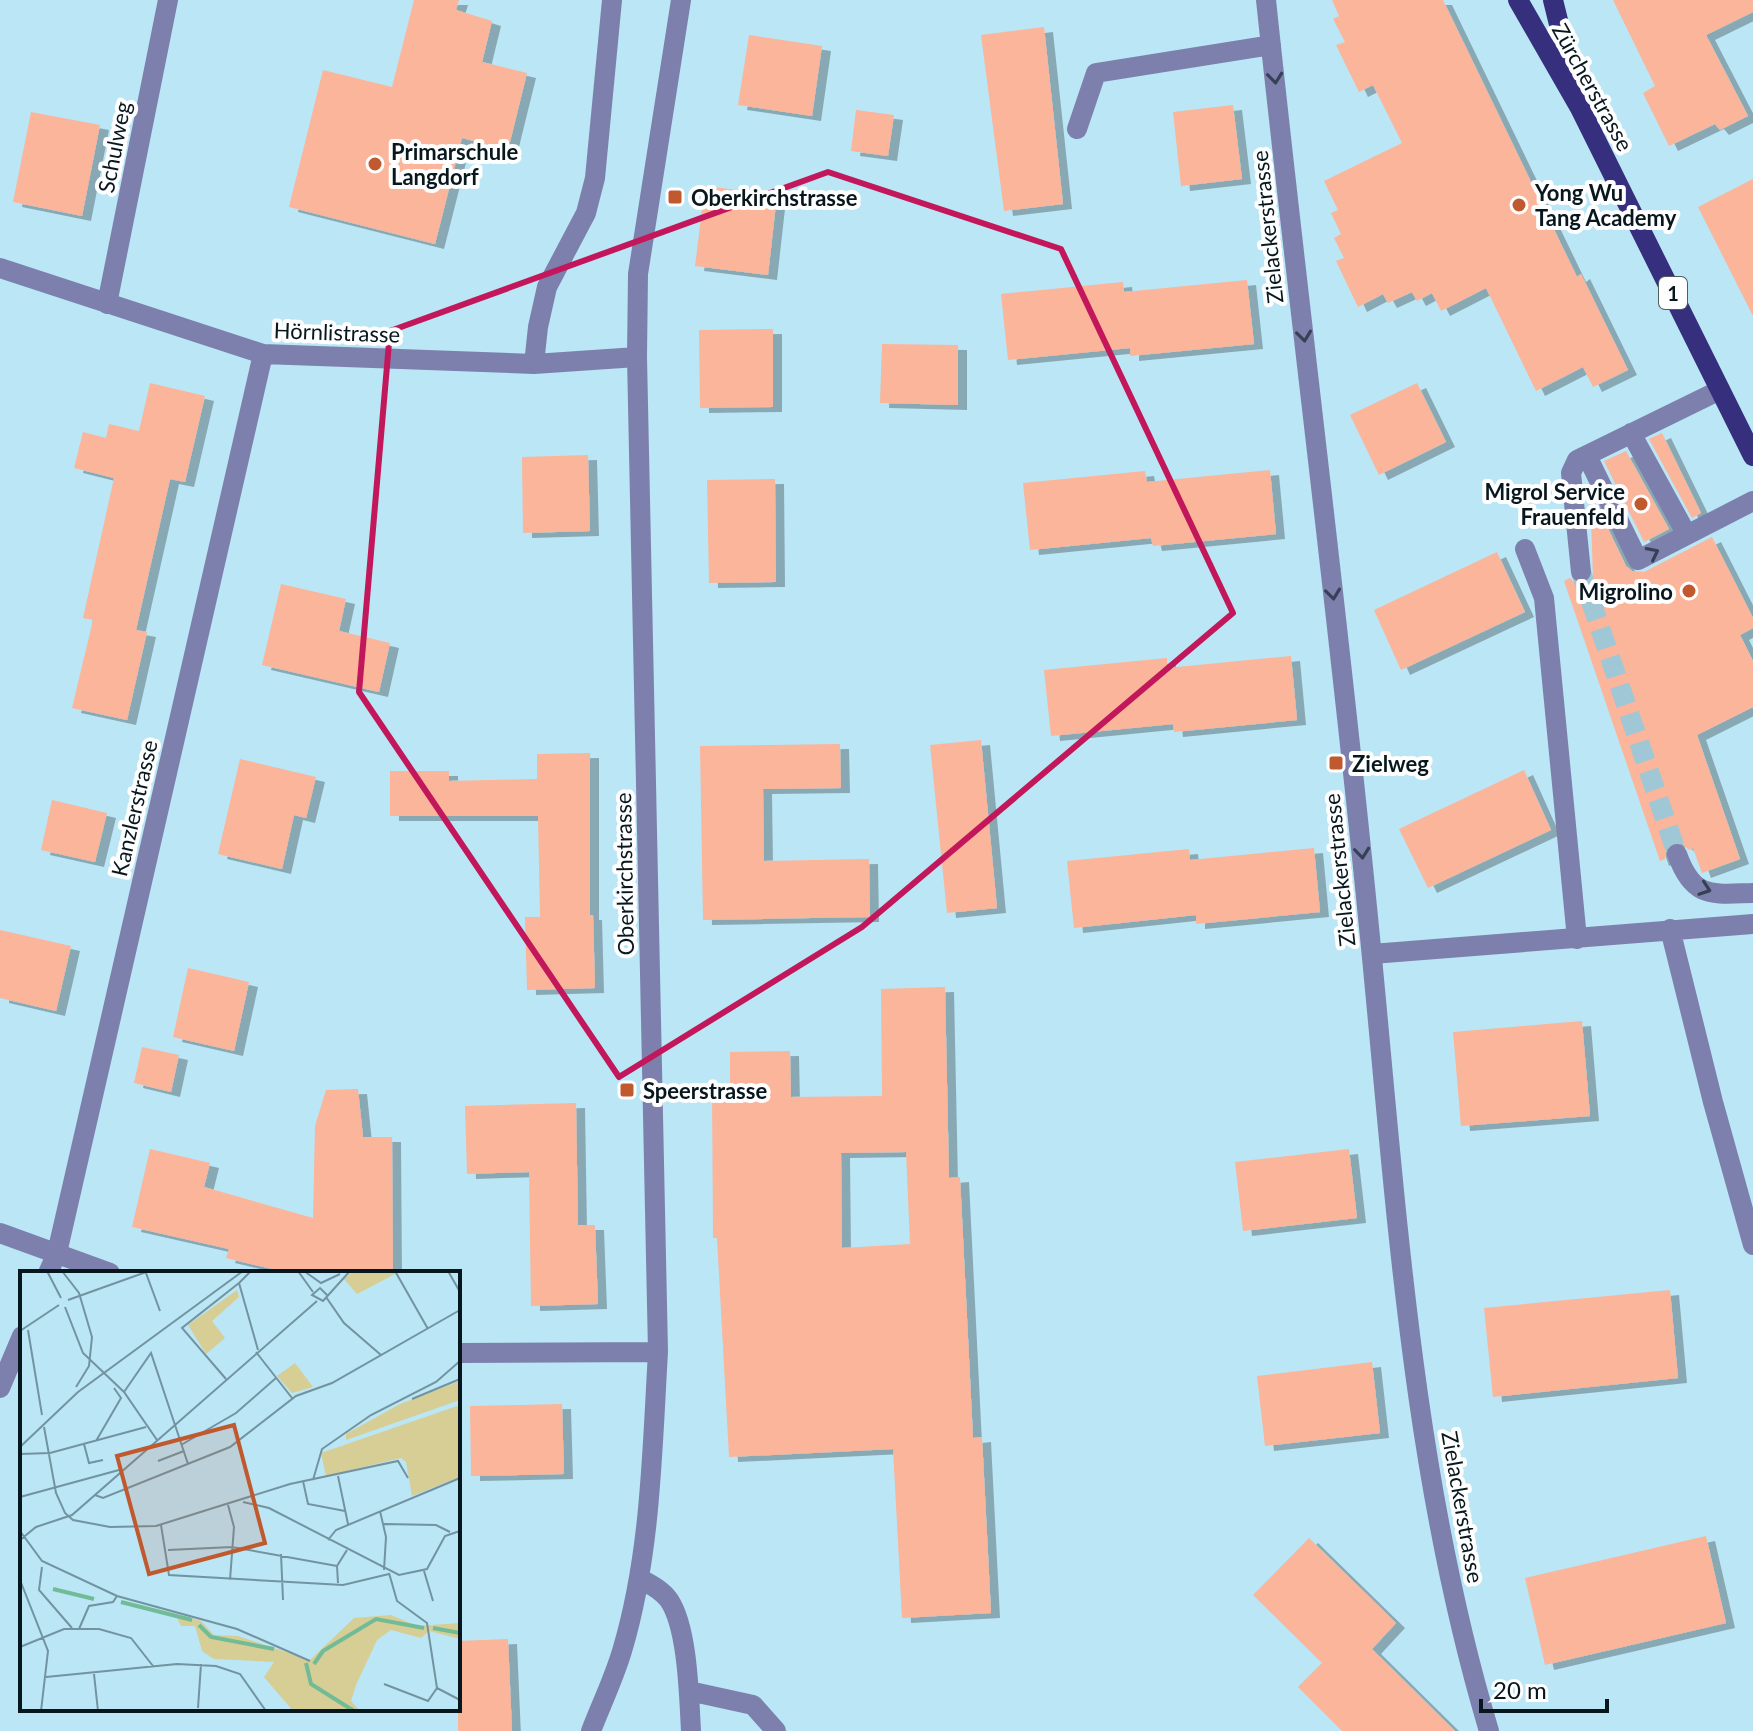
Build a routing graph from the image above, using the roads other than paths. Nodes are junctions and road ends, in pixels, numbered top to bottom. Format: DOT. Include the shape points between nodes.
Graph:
graph roads {
  1 [pos="168,0"];
  2 [pos="612,0"];
  3 [pos="681,0"];
  4 [pos="1266,0"];
  5 [pos="1518,0"];
  6 [pos="1553,0"];
  7 [pos="1271,45"];
  8 [pos="1580,108"];
  9 [pos="1077,129"];
  10 [pos="0,268"];
  11 [pos="107,304"];
  12 [pos="263,354"];
  13 [pos="637,357"];
  14 [pos="534,364"];
  15 [pos="1720,390"];
  16 [pos="1631,433"];
  17 [pos="1587,456"];
  18 [pos="1753,456"];
  19 [pos="1753,501"];
  20 [pos="1687,535"];
  21 [pos="1525,549"];
  22 [pos="1581,572"];
  23 [pos="1677,854"];
  24 [pos="1753,893"];
  25 [pos="1753,924"];
  26 [pos="1670,929"];
  27 [pos="1577,939"];
  28 [pos="1372,954"];
  29 [pos="0,1233"];
  30 [pos="1753,1245"];
  31 [pos="57,1253"];
  32 [pos="49,1271"];
  33 [pos="105,1271"];
  34 [pos="20,1341"];
  35 [pos="658,1352"];
  36 [pos="460,1353"];
  37 [pos="0,1388"];
  38 [pos="639,1578"];
  39 [pos="689,1691"];
  40 [pos="591,1731"];
  41 [pos="691,1731"];
  42 [pos="776,1731"];
  43 [pos="1489,1731"];
  1 -- 11 [label="street, Schulweg"];
  2 -- 14 [label="street" via="595,178 586,213 547,287"];
  3 -- 13 [label="street, Oberkirchstrasse" via="638,274"];
  4 -- 7 [label="street, Zielackerstrasse"];
  5 -- 8 [label="main road, Zürcherstrasse / 1"];
  6 -- 8 [label="main road, 1"];
  7 -- 9 [label="street" via="1096,73"];
  7 -- 28 [label="street, Zielackerstrasse, one-way"];
  8 -- 15 [label="main road, Zürcherstrasse / 1"];
  10 -- 11 [label="street, Hörnlistrasse"];
  11 -- 12 [label="street, Hörnlistrasse"];
  12 -- 14 [label="street, Hörnlistrasse"];
  12 -- 31 [label="street, Kanzlerstrasse"];
  13 -- 14 [label="street, Hörnlistrasse"];
  13 -- 35 [label="street, Oberkirchstrasse"];
  15 -- 16 [label="street"];
  15 -- 18 [label="main road, Zürcherstrasse / 1"];
  16 -- 17 [label="street"];
  16 -- 20 [label="street"];
  17 -- 20 [label="street, one-way" via="1638,560"];
  17 -- 22 [label="street" via="1577,460 1571,473"];
  19 -- 20 [label="street"];
  21 -- 27 [label="street" via="1544,598"];
  23 -- 24 [label="street, one-way" via="1685,875 1701,891"];
  25 -- 26 [label="street"];
  26 -- 27 [label="street"];
  26 -- 30 [label="street"];
  27 -- 28 [label="street"];
  28 -- 43 [label="street, Zielackerstrasse" via="1415,1377 1454,1596"];
  29 -- 31 [label="street"];
  31 -- 32 [label="street, Kanzlerstrasse"];
  31 -- 33 [label="street"];
  34 -- 37 [label="street"];
  35 -- 36 [label="street"];
  35 -- 38 [label="street, Oberkirchstrasse"];
  38 -- 39 [label="street" via="669,1599 676,1612"];
  38 -- 40 [label="street, Oberkirchstrasse" via="622,1652"];
  39 -- 41 [label="street"];
  39 -- 42 [label="street" via="753,1705"];
}
